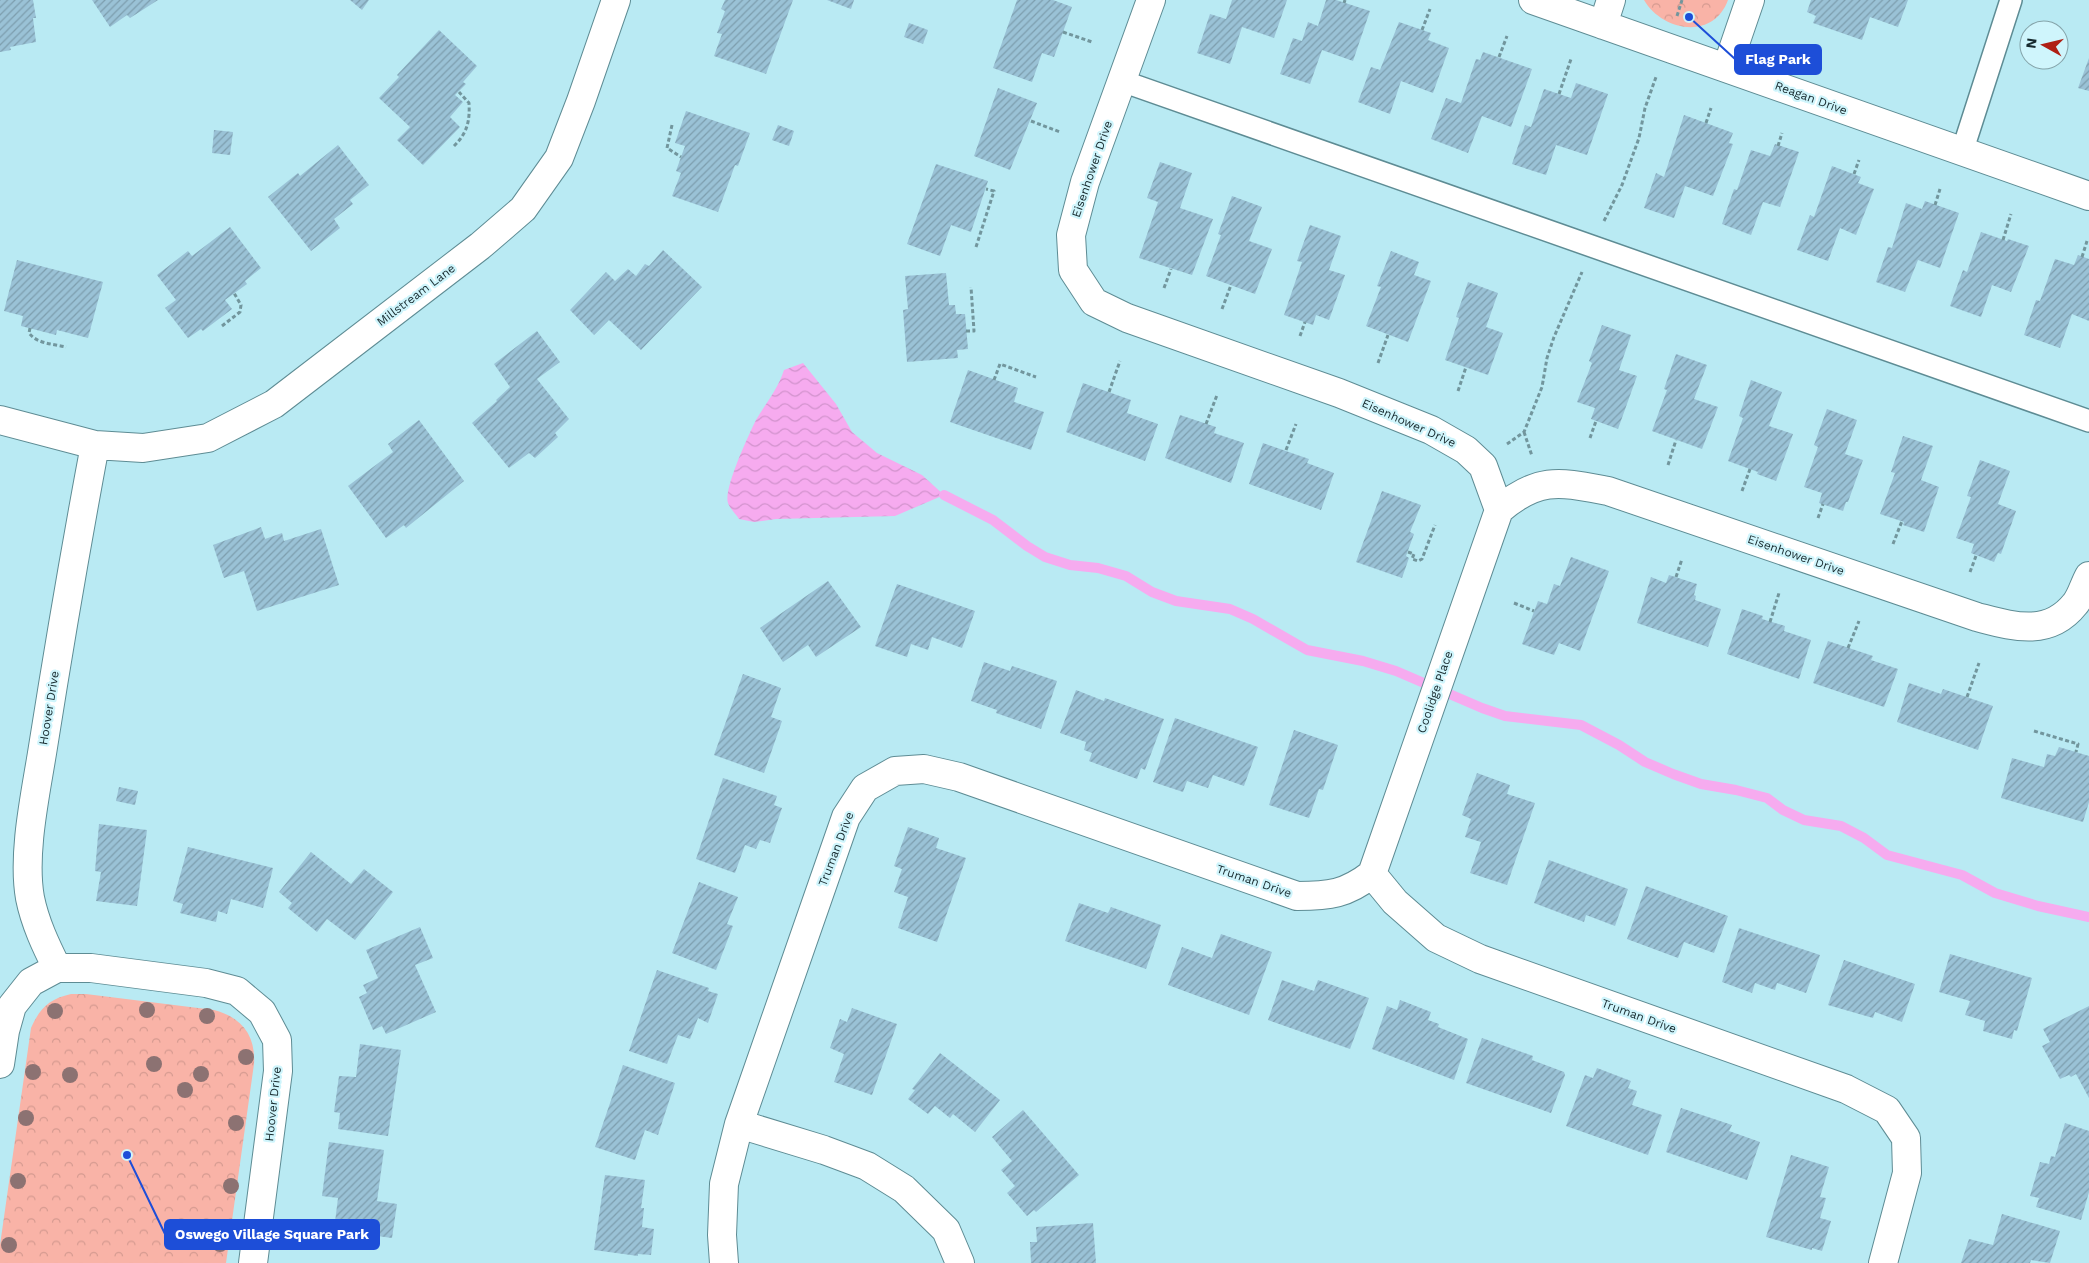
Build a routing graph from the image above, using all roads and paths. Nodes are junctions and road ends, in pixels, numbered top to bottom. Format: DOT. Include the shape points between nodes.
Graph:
graph roads {
  1 [pos="616,0"];
  2 [pos="1151,0"];
  3 [pos="1533,0"];
  4 [pos="1682,0"];
  5 [pos="1750,0"];
  6 [pos="2012,0"];
  7 [pos="1430,9"];
  8 [pos="1607,12"];
  9 [pos="1677,17"];
  10 [pos="1422,30"];
  11 [pos="1063,32"];
  12 [pos="1507,36"];
  13 [pos="1092,42"];
  14 [pos="1499,57"];
  15 [pos="1571,59"];
  16 [pos="1726,67"];
  17 [pos="1122,81"];
  18 [pos="458,92"];
  19 [pos="1559,94"];
  20 [pos="1711,108"];
  21 [pos="1031,121"];
  22 [pos="1706,123"];
  23 [pos="672,125"];
  24 [pos="1060,132"];
  25 [pos="1782,133"];
  26 [pos="454,146"];
  27 [pos="1778,146"];
  28 [pos="1962,152"];
  29 [pos="681,157"];
  30 [pos="1859,160"];
  31 [pos="1854,174"];
  32 [pos="986,189"];
  33 [pos="1940,189"];
  34 [pos="2089,196"];
  35 [pos="1935,205"];
  36 [pos="2011,214"];
  37 [pos="2003,240"];
  38 [pos="2088,240"];
  39 [pos="976,247"];
  40 [pos="2082,257"];
  41 [pos="1171,268"];
  42 [pos="1230,285"];
  43 [pos="971,287"];
  44 [pos="1164,288"];
  45 [pos="234,293"];
  46 [pos="1222,309"];
  47 [pos="1305,322"];
  48 [pos="222,326"];
  49 [pos="30,328"];
  50 [pos="966,331"];
  51 [pos="1388,335"];
  52 [pos="1300,336"];
  53 [pos="66,347"];
  54 [pos="1120,361"];
  55 [pos="1378,363"];
  56 [pos="1466,367"];
  57 [pos="1036,377"];
  58 [pos="994,380"];
  59 [pos="1458,391"];
  60 [pos="1109,392"];
  61 [pos="1217,396"];
  62 [pos="0,420"];
  63 [pos="1596,421"];
  64 [pos="2089,421"];
  65 [pos="1206,424"];
  66 [pos="1296,424"];
  67 [pos="1524,432"];
  68 [pos="1590,438"];
  69 [pos="1676,440"];
  70 [pos="95,445"];
  71 [pos="1286,450"];
  72 [pos="1533,459"];
  73 [pos="1668,465"];
  74 [pos="1750,469"];
  75 [pos="1742,491"];
  76 [pos="1823,504"];
  77 [pos="1499,510"];
  78 [pos="1818,518"];
  79 [pos="1902,522"];
  80 [pos="1434,525"];
  81 [pos="1893,544"];
  82 [pos="1408,552"];
  83 [pos="1976,556"];
  84 [pos="1682,559"];
  85 [pos="1970,572"];
  86 [pos="2089,576"];
  87 [pos="1676,577"];
  88 [pos="1780,593"];
  89 [pos="1514,603"];
  90 [pos="1534,611"];
  91 [pos="1858,621"];
  92 [pos="1770,622"];
  93 [pos="1848,648"];
  94 [pos="1979,662"];
  95 [pos="1967,697"];
  96 [pos="2034,731"];
  97 [pos="2076,752"];
  98 [pos="1372,874"];
  99 [pos="57,968"];
  100 [pos="0,1064"];
  101 [pos="739,1124"];
  102 [pos="253,1263"];
  103 [pos="724,1263"];
  104 [pos="960,1263"];
  105 [pos="1884,1263"];
  1 -- 70 [label="street, Millstream Lane" via="559,158 523,209 480,246 274,404 216,434 143,448"];
  2 -- 17 [label="street, Eisenhower Drive"];
  3 -- 8 [label="street, Reagan Drive"];
  4 -- 9 [label="path"];
  5 -- 16 [label="street"];
  6 -- 28 [label="lane"];
  7 -- 10 [label="path"];
  8 -- 16 [label="street, Reagan Drive"];
  11 -- 13 [label="path"];
  12 -- 14 [label="path"];
  15 -- 19 [label="path"];
  16 -- 28 [label="street, Reagan Drive"];
  17 -- 64 [label="lane"];
  17 -- 77 [label="street, Eisenhower Drive" via="1071,234 1073,270 1094,302 1127,318 1339,393 1431,430 1466,450 1483,466"];
  18 -- 26 [label="path" via="469,103 469,122 464,136"];
  20 -- 22 [label="path"];
  21 -- 24 [label="path"];
  23 -- 29 [label="path" via="667,148"];
  25 -- 27 [label="path"];
  28 -- 34 [label="street, Reagan Drive"];
  30 -- 31 [label="path"];
  32 -- 39 [label="path" via="994,191"];
  33 -- 35 [label="path"];
  36 -- 37 [label="path"];
  38 -- 40 [label="path"];
  41 -- 44 [label="path"];
  42 -- 46 [label="path"];
  43 -- 50 [label="path" via="974,331"];
  45 -- 48 [label="path" via="241,306 240,312"];
  47 -- 52 [label="path"];
  49 -- 53 [label="path" via="32,337"];
  51 -- 55 [label="path"];
  54 -- 60 [label="path"];
  56 -- 59 [label="path"];
  57 -- 58 [label="path" via="1000,364"];
  61 -- 65 [label="path"];
  62 -- 70 [label="street, Millstream Lane"];
  63 -- 68 [label="path"];
  66 -- 71 [label="path"];
  67 -- 72 [label="path"];
  69 -- 73 [label="path"];
  70 -- 99 [label="street, Hoover Drive" via="64,610 33,810 29,856 30,897 42,937"];
  74 -- 75 [label="path"];
  76 -- 78 [label="path"];
  77 -- 86 [label="street, Eisenhower Drive" via="1514,498 1542,484 1571,484 1608,491 1977,617 2015,627 2052,624 2075,604"];
  77 -- 98 [label="street, Coolidge Place"];
  79 -- 81 [label="path"];
  80 -- 82 [label="path" via="1422,559 1412,559 1414,554"];
  83 -- 85 [label="path"];
  84 -- 87 [label="path"];
  88 -- 92 [label="path"];
  89 -- 90 [label="path"];
  91 -- 93 [label="path"];
  94 -- 95 [label="path"];
  96 -- 97 [label="path" via="2078,744"];
  98 -- 101 [label="street, Truman Drive" via="1354,888 1325,896 1297,896 959,777 924,768 895,771 865,788 846,818"];
  98 -- 105 [label="street, Truman Drive" via="1395,902 1436,938 1480,959 1846,1089 1887,1110 1906,1138 1907,1173"];
  99 -- 100 [label="street, Hoover Drive" via="30,982 12,1006"];
  99 -- 102 [label="street, Hoover Drive" via="91,968 206,983 237,992 262,1012 277,1040 278,1071"];
  101 -- 103 [label="street, Truman Drive" via="724,1184"];
  101 -- 104 [label="street" via="867,1166 904,1189 946,1230"];
}
